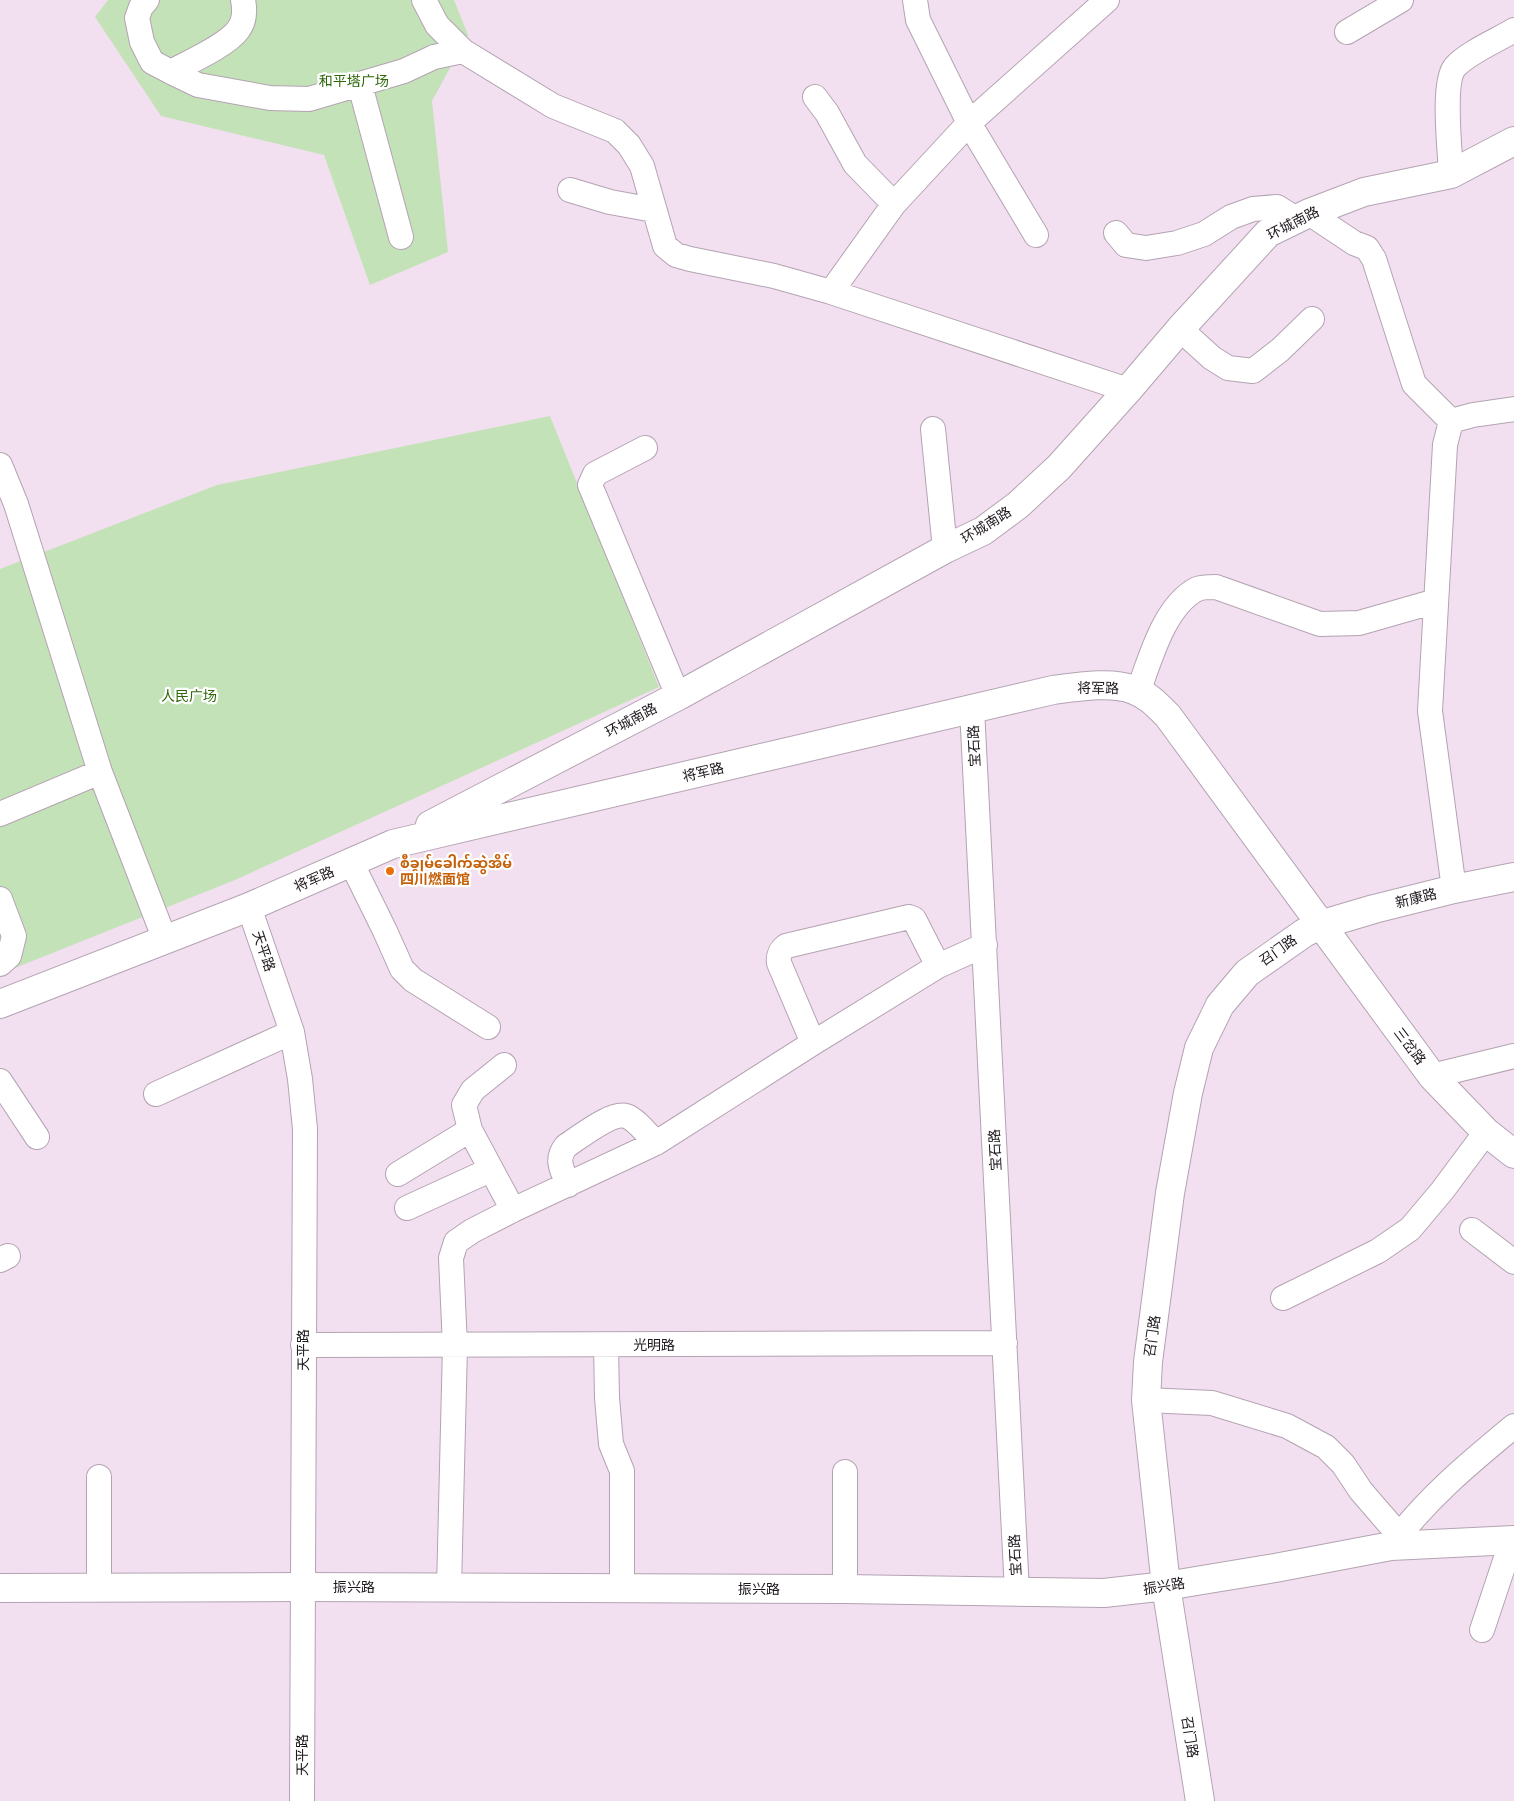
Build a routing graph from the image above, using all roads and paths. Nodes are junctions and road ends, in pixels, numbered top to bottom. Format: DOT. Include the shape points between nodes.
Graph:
graph roads {
  1 [pos="148,0"];
  2 [pos="243,0"];
  3 [pos="424,0"];
  4 [pos="915,0"];
  5 [pos="1107,0"];
  6 [pos="1401,0"];
  7 [pos="1514,30"];
  8 [pos="1347,32"];
  9 [pos="463,51"];
  10 [pos="171,72"];
  11 [pos="360,85"];
  12 [pos="815,97"];
  13 [pos="969,123"];
  14 [pos="1514,141"];
  15 [pos="1451,174"];
  16 [pos="570,190"];
  17 [pos="894,204"];
  18 [pos="654,210"];
  19 [pos="1303,216"];
  20 [pos="1116,233"];
  21 [pos="1036,235"];
  22 [pos="401,238"];
  23 [pos="831,292"];
  24 [pos="1312,319"];
  25 [pos="1180,328"];
  26 [pos="1128,390"];
  27 [pos="1514,409"];
  28 [pos="1451,422"];
  29 [pos="933,429"];
  30 [pos="645,448"];
  31 [pos="0,465"];
  32 [pos="945,549"];
  33 [pos="1436,600"];
  34 [pos="1138,692"];
  35 [pos="678,696"];
  36 [pos="972,709"];
  37 [pos="542,767"];
  38 [pos="100,772"];
  39 [pos="562,805"];
  40 [pos="0,814"];
  41 [pos="393,844"];
  42 [pos="350,862"];
  43 [pos="1514,877"];
  44 [pos="1454,888"];
  45 [pos="0,899"];
  46 [pos="249,907"];
  47 [pos="1320,925"];
  48 [pos="165,940"];
  49 [pos="985,945"];
  50 [pos="0,964"];
  51 [pos="938,966"];
  52 [pos="0,1004"];
  53 [pos="488,1027"];
  54 [pos="292,1032"];
  55 [pos="813,1043"];
  56 [pos="1514,1056"];
  57 [pos="504,1065"];
  58 [pos="1432,1076"];
  59 [pos="0,1082"];
  60 [pos="156,1094"];
  61 [pos="470,1130"];
  62 [pos="1486,1132"];
  63 [pos="37,1137"];
  64 [pos="656,1143"];
  65 [pos="1514,1154"];
  66 [pos="490,1170"];
  67 [pos="398,1174"];
  68 [pos="568,1185"];
  69 [pos="406,1208"];
  70 [pos="513,1210"];
  71 [pos="1472,1230"];
  72 [pos="1514,1262"];
  73 [pos="1283,1298"];
  74 [pos="1005,1343"];
  75 [pos="606,1345"];
  76 [pos="303,1346"];
  77 [pos="455,1346"];
  78 [pos="1146,1400"];
  79 [pos="1514,1426"];
  80 [pos="845,1472"];
  81 [pos="98,1477"];
  82 [pos="1395,1540"];
  83 [pos="1513,1540"];
  84 [pos="1166,1586"];
  85 [pos="302,1587"];
  86 [pos="0,1588"];
  87 [pos="99,1588"];
  88 [pos="449,1588"];
  89 [pos="622,1588"];
  90 [pos="844,1589"];
  91 [pos="1017,1592"];
  92 [pos="1482,1630"];
  93 [pos="302,1801"];
  94 [pos="1200,1801"];
  1 -- 10 [label="street" via="137,18 142,42 152,62"];
  2 -- 10 [label="street" via="245,13 239,30 224,43"];
  3 -- 9 [label="street" via="437,25"];
  4 -- 13 [label="street" via="918,20"];
  5 -- 13 [label="street"];
  6 -- 8 [label="street"];
  7 -- 15 [label="street" via="1454,68 1448,88"];
  9 -- 11 [label="street" via="434,57"];
  9 -- 18 [label="street" via="553,106 615,131 642,166"];
  10 -- 11 [label="street" via="198,85 270,98 309,99"];
  11 -- 22 [label="street"];
  12 -- 17 [label="street" via="856,164"];
  13 -- 17 [label="street"];
  13 -- 21 [label="street"];
  14 -- 15 [label="main road, 环城南路"];
  15 -- 19 [label="main road, 环城南路" via="1364,192"];
  16 -- 18 [label="street"];
  17 -- 23 [label="street"];
  18 -- 23 [label="street" via="665,246 676,255"];
  19 -- 20 [label="street" via="1276,208 1253,209 1231,217 1204,234 1146,248 1126,246"];
  19 -- 25 [label="main road, 环城南路" via="1268,233"];
  19 -- 28 [label="street" via="1367,248 1374,259 1414,384"];
  23 -- 26 [label="street"];
  24 -- 25 [label="street" via="1252,371 1228,368 1212,358"];
  25 -- 26 [label="main road, 环城南路"];
  26 -- 32 [label="main road, 环城南路" via="1060,466 1018,505 983,530"];
  27 -- 28 [label="street"];
  28 -- 33 [label="street" via="1445,444"];
  29 -- 32 [label="street"];
  30 -- 35 [label="street" via="595,474 590,485"];
  31 -- 38 [label="street" via="16,504"];
  32 -- 35 [label="main road, 环城南路"];
  33 -- 34 [label="street" via="1359,623 1320,624 1216,587 1198,588 1183,601 1161,630"];
  33 -- 44 [label="street" via="1430,711"];
  34 -- 36 [label="main road, 将军路" via="1109,686 1083,686"];
  34 -- 47 [label="main road, 将军路" via="1151,700 1182,733"];
  35 -- 37 [label="main road, 环城南路"];
  36 -- 39 [label="main road, 将军路"];
  36 -- 49 [label="street, 宝石路"];
  37 -- 39 [label="main road" via="546,792"];
  37 -- 41 [label="main road, 环城南路"];
  38 -- 40 [label="street"];
  38 -- 48 [label="street"];
  39 -- 41 [label="main road, 将军路"];
  41 -- 42 [label="main road, 将军路"];
  42 -- 46 [label="main road, 将军路"];
  42 -- 53 [label="street" via="402,969 412,980"];
  43 -- 44 [label="main road, 新康路"];
  44 -- 47 [label="main road, 新康路"];
  45 -- 50 [label="street" via="14,936 9,956"];
  46 -- 48 [label="main road, 将军路"];
  46 -- 54 [label="street, 天平路"];
  47 -- 58 [label="main road, 三岔路"];
  47 -- 78 [label="main road, 召门路" via="1285,944 1247,973 1220,1005 1199,1048 1170,1193"];
  48 -- 52 [label="main road, 将军路"];
  49 -- 51 [label="street"];
  49 -- 74 [label="street, 宝石路"];
  51 -- 55 [label="street"];
  51 -- 55 [label="street" via="914,919 909,917 786,946 778,957 779,963"];
  54 -- 60 [label="street"];
  54 -- 76 [label="street, 天平路" via="305,1129"];
  55 -- 64 [label="street"];
  56 -- 58 [label="street"];
  57 -- 61 [label="street" via="472,1090 464,1105"];
  58 -- 62 [label="main road, 三岔路"];
  59 -- 63 [label="street"];
  61 -- 66 [label="street"];
  61 -- 67 [label="street"];
  62 -- 65 [label="main road, 三岔路"];
  62 -- 73 [label="street" via="1442,1192 1410,1228 1378,1251"];
  64 -- 68 [label="street"];
  64 -- 68 [label="street" via="627,1116 612,1117 561,1152 559,1160"];
  66 -- 69 [label="street"];
  66 -- 70 [label="street"];
  68 -- 70 [label="street"];
  70 -- 77 [label="street" via="456,1242 451,1258"];
  71 -- 72 [label="street"];
  74 -- 75 [label="street, 光明路"];
  74 -- 91 [label="street, 宝石路"];
  75 -- 77 [label="street, 光明路"];
  75 -- 89 [label="street" via="611,1444 622,1471"];
  76 -- 77 [label="street, 光明路"];
  76 -- 85 [label="street, 天平路"];
  77 -- 88 [label="street"];
  78 -- 82 [label="street" via="1212,1403 1287,1426 1326,1447 1343,1464"];
  78 -- 84 [label="main road, 召门路"];
  79 -- 82 [label="street" via="1429,1500"];
  80 -- 90 [label="street"];
  81 -- 87 [label="street"];
  82 -- 83 [label="main road, 振兴路"];
  82 -- 84 [label="main road, 振兴路" via="1275,1568"];
  83 -- 92 [label="street"];
  84 -- 91 [label="main road, 振兴路" via="1104,1593"];
  84 -- 94 [label="main road, 召门路"];
  85 -- 87 [label="main road, 振兴路"];
  85 -- 88 [label="main road, 振兴路"];
  85 -- 93 [label="street, 天平路"];
  86 -- 87 [label="main road, 振兴路"];
  88 -- 89 [label="main road, 振兴路"];
  89 -- 90 [label="main road, 振兴路"];
  90 -- 91 [label="main road, 振兴路"];
}
